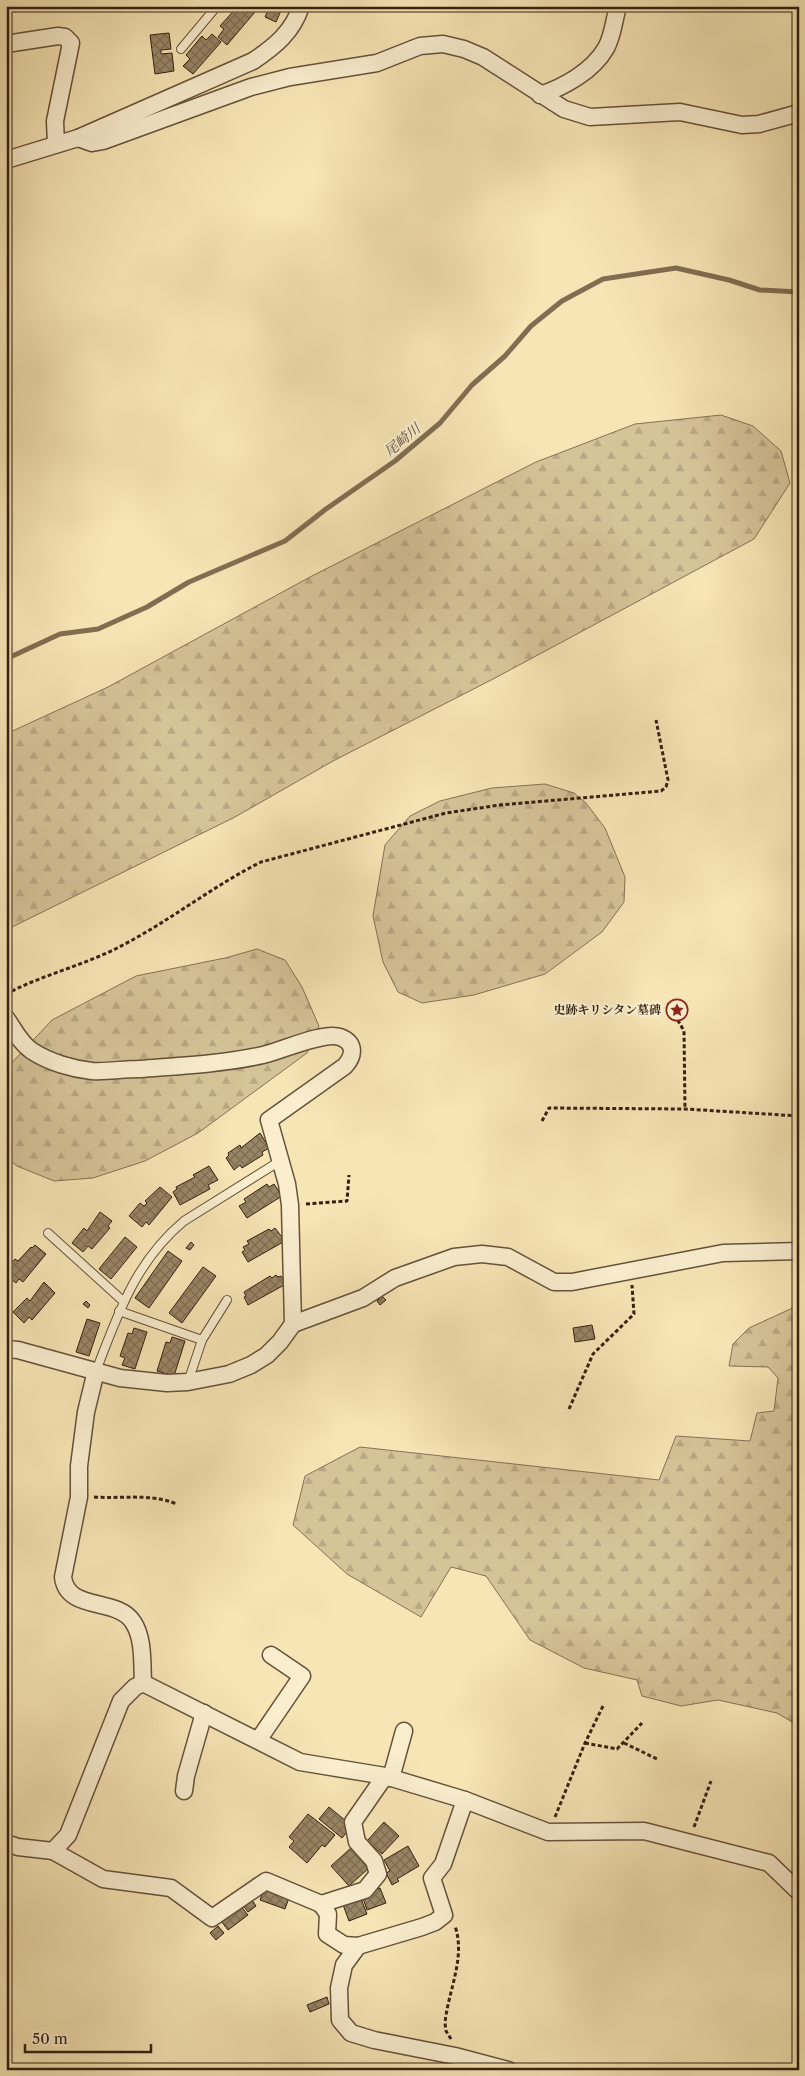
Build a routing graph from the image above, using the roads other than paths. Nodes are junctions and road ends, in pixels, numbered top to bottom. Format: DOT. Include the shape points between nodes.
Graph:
graph roads {
  1 [pos="217,6"];
  2 [pos="301,6"];
  3 [pos="618,6"];
  4 [pos="6,44"];
  5 [pos="181,49"];
  6 [pos="540,94"];
  7 [pos="799,113"];
  8 [pos="78,138"];
  9 [pos="56,144"];
  10 [pos="6,160"];
  11 [pos="6,1018"];
  12 [pos="281,1160"];
  13 [pos="48,1233"];
  14 [pos="799,1251"];
  15 [pos="123,1300"];
  16 [pos="227,1300"];
  17 [pos="119,1311"];
  18 [pos="293,1324"];
  19 [pos="202,1340"];
  20 [pos="6,1349"];
  21 [pos="96,1371"];
  22 [pos="188,1382"];
  23 [pos="271,1655"];
  24 [pos="144,1683"];
  25 [pos="204,1713"];
  26 [pos="404,1731"];
  27 [pos="259,1739"];
  28 [pos="388,1777"];
  29 [pos="184,1791"];
  30 [pos="465,1800"];
  31 [pos="6,1843"];
  32 [pos="53,1851"];
  33 [pos="799,1892"];
  34 [pos="320,1904"];
  35 [pos="358,1946"];
  36 [pos="508,2070"];
  1 -- 5 [label="lane"];
  2 -- 8 [label="street" via="281,40 253,62"];
  3 -- 6 [label="street" via="610,39 600,56 570,81"];
  4 -- 9 [label="street" via="58,36 71,43 55,120"];
  6 -- 7 [label="street" via="564,109 590,117 680,112 742,125 759,124"];
  6 -- 8 [label="street" via="464,48 443,44 420,46 377,63 250,87 103,141 92,143"];
  8 -- 9 [label="street"];
  9 -- 10 [label="street"];
  11 -- 12 [label="street" via="21,1042 30,1049 64,1065 93,1071 191,1066 262,1055 329,1036 344,1039 352,1047 352,1058 345,1066 269,1120"];
  12 -- 15 [label="lane" via="170,1232 136,1276"];
  12 -- 18 [label="street" via="290,1205"];
  13 -- 15 [label="lane"];
  14 -- 18 [label="street" via="723,1253 572,1282 554,1282 508,1257 482,1254 454,1257 395,1278 363,1298"];
  15 -- 17 [label="lane"];
  16 -- 19 [label="lane"];
  17 -- 19 [label="lane"];
  17 -- 21 [label="lane"];
  18 -- 22 [label="street" via="268,1355 251,1365 229,1374"];
  19 -- 22 [label="lane"];
  20 -- 21 [label="street"];
  21 -- 22 [label="street" via="129,1379"];
  21 -- 24 [label="street" via="86,1412 79,1466 79,1497 64,1584 75,1597 129,1616 138,1631"];
  23 -- 27 [label="street" via="302,1676"];
  24 -- 25 [label="street"];
  24 -- 32 [label="street" via="121,1701 68,1835"];
  25 -- 27 [label="street"];
  25 -- 29 [label="street"];
  26 -- 28 [label="street"];
  27 -- 28 [label="street" via="300,1762"];
  28 -- 30 [label="street"];
  28 -- 34 [label="street" via="353,1822 357,1842 374,1861 378,1874 365,1890"];
  30 -- 33 [label="street" via="548,1832 644,1831 769,1862"];
  30 -- 35 [label="street" via="443,1864 432,1878 444,1914 422,1927"];
  31 -- 32 [label="street"];
  32 -- 34 [label="street" via="103,1879 171,1888 212,1918 266,1880"];
  34 -- 35 [label="street" via="328,1914 327,1934 344,1945"];
  35 -- 36 [label="street" via="344,1965 339,1988 340,2020 344,2028 374,2040"];
}
